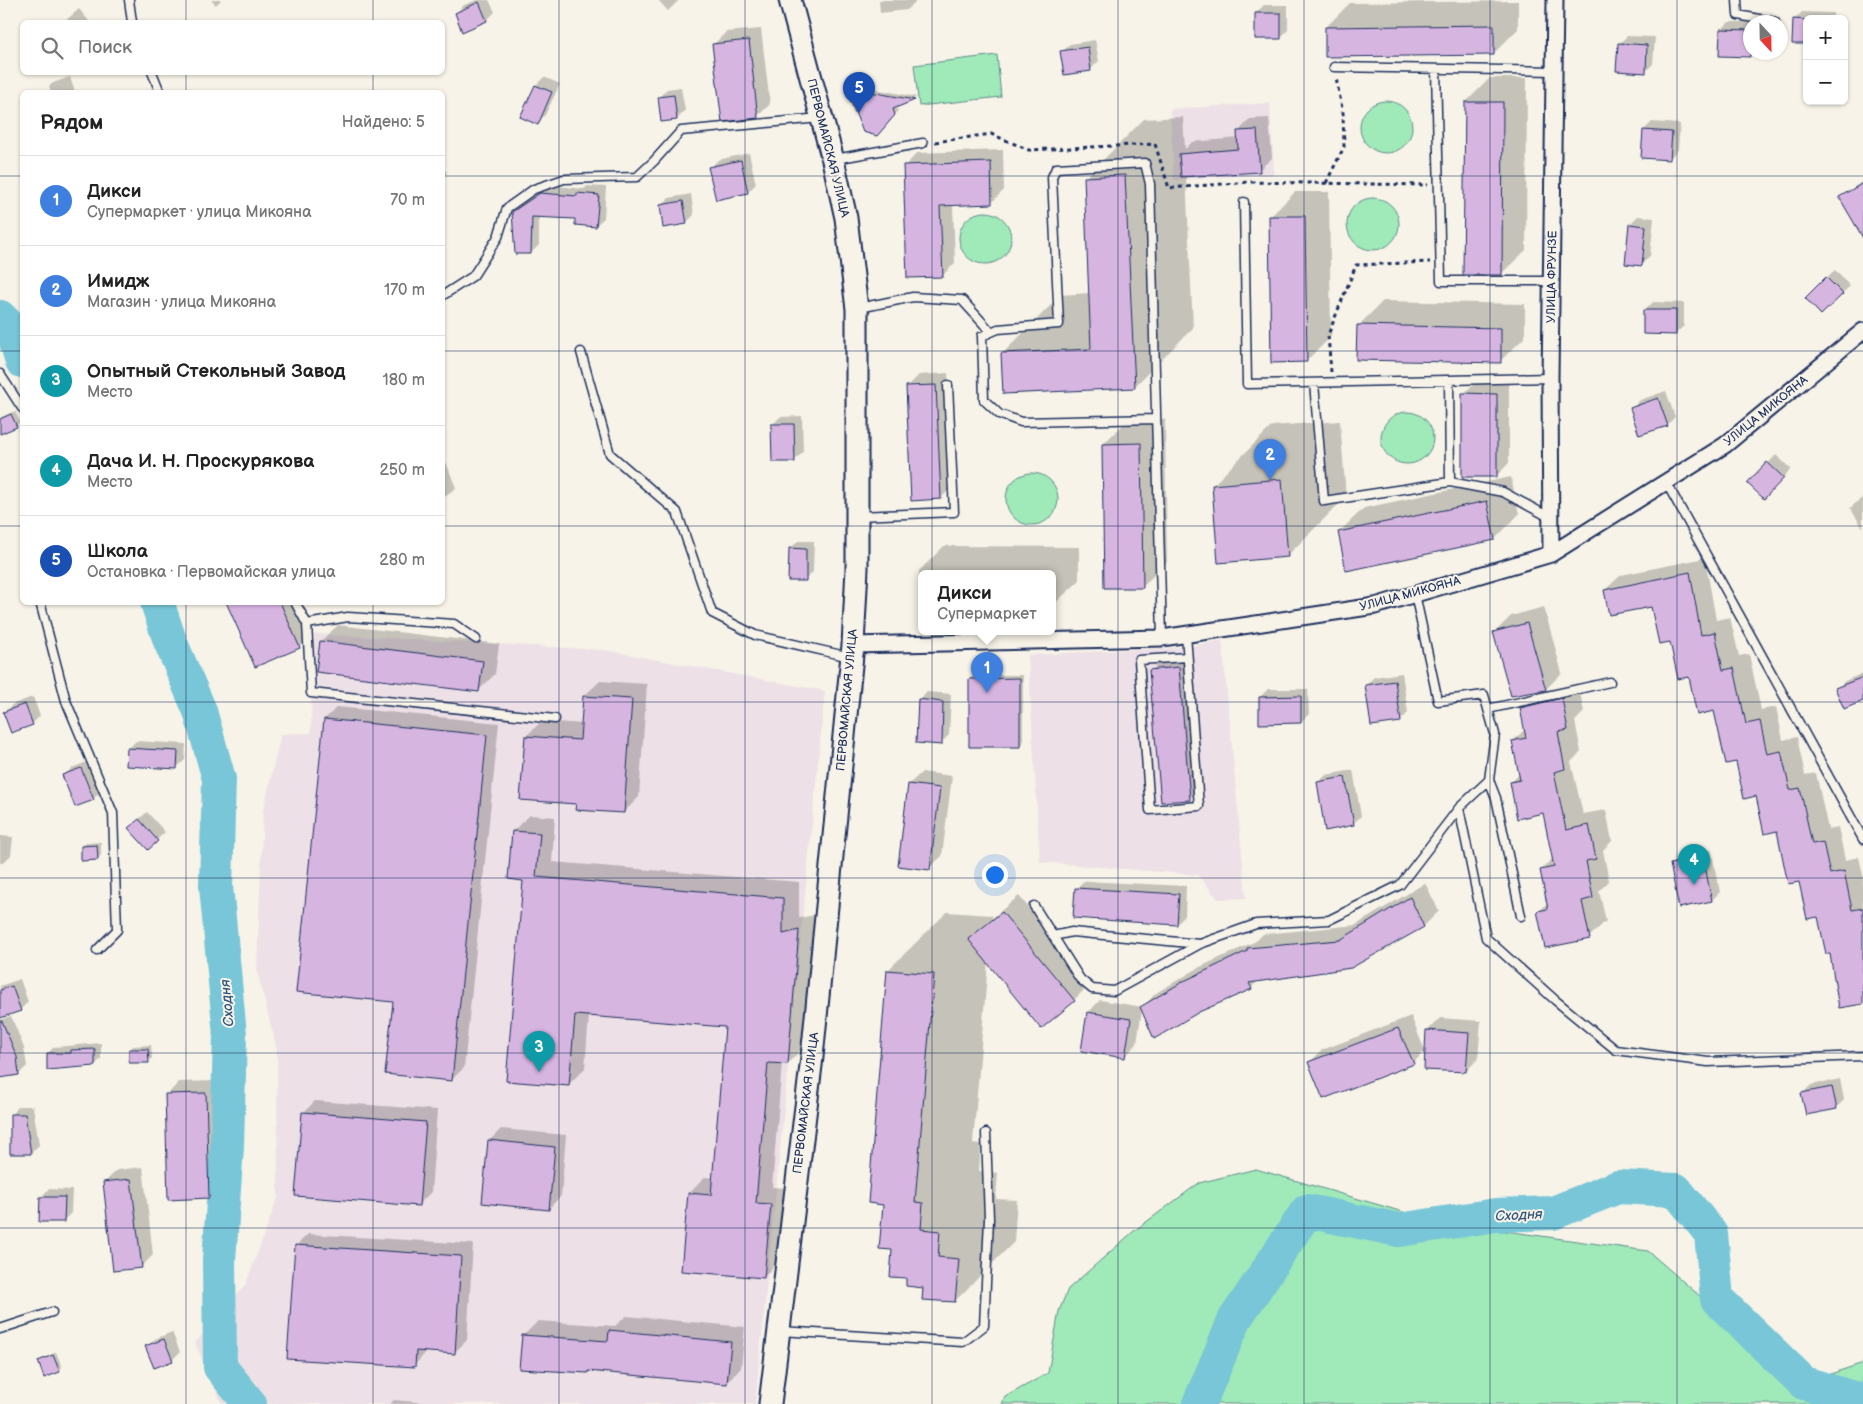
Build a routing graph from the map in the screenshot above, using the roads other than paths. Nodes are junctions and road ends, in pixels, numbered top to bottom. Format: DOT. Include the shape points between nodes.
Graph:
graph roads {
  1 [pos="129,0"];
  2 [pos="790,0"];
  3 [pos="1555,0"];
  4 [pos="1738,0"];
  5 [pos="1743,16"];
  6 [pos="132,20"];
  7 [pos="1334,67"];
  8 [pos="1436,69"];
  9 [pos="1554,71"];
  10 [pos="153,75"];
  11 [pos="159,90"];
  12 [pos="822,117"];
  13 [pos="923,143"];
  14 [pos="833,160"];
  15 [pos="1244,202"];
  16 [pos="1552,281"];
  17 [pos="445,294"];
  18 [pos="858,309"];
  19 [pos="1863,331"];
  20 [pos="991,332"];
  21 [pos="581,352"];
  22 [pos="0,374"];
  23 [pos="1550,378"];
  24 [pos="1449,380"];
  25 [pos="1314,383"];
  26 [pos="948,385"];
  27 [pos="20,405"];
  28 [pos="1156,418"];
  29 [pos="1450,482"];
  30 [pos="1666,482"];
  31 [pos="857,516"];
  32 [pos="1551,518"];
  33 [pos="1551,554"];
  34 [pos="1415,594"];
  35 [pos="41,605"];
  36 [pos="297,605"];
  37 [pos="307,624"];
  38 [pos="1186,635"];
  39 [pos="476,638"];
  40 [pos="1162,638"];
  41 [pos="853,651"];
  42 [pos="1187,657"];
  43 [pos="1610,682"];
  44 [pos="1488,709"];
  45 [pos="555,719"];
  46 [pos="1489,780"];
  47 [pos="1459,808"];
  48 [pos="1863,839"];
  49 [pos="1034,906"];
  50 [pos="1521,916"];
  51 [pos="1053,936"];
  52 [pos="1200,944"];
  53 [pos="97,950"];
  54 [pos="1863,1056"];
  55 [pos="986,1133"];
  56 [pos="52,1312"];
  57 [pos="0,1329"];
  58 [pos="778,1331"];
  59 [pos="770,1404"];
  1 -- 6 [label="lane"];
  2 -- 12 [label="main road, ПЕРВОМАЙСКАЯ УЛИЦА"];
  3 -- 9 [label="street, УЛИЦА ФРУНЗЕ"];
  4 -- 5 [label="lane" via="1738,15"];
  7 -- 8 [label="lane"];
  8 -- 9 [label="lane"];
  8 -- 16 [label="lane" via="1441,281"];
  9 -- 16 [label="street, УЛИЦА ФРУНЗЕ"];
  10 -- 11 [label="lane"];
  12 -- 14 [label="main road, ПЕРВОМАЙСКАЯ УЛИЦА"];
  12 -- 17 [label="lane" via="680,130 637,177 564,179 534,189 507,208 498,237 473,276"];
  13 -- 14 [label="lane"];
  14 -- 18 [label="main road, ПЕРВОМАЙСКАЯ УЛИЦА" via="846,218"];
  15 -- 25 [label="lane" via="1247,384"];
  16 -- 23 [label="street, УЛИЦА ФРУНЗЕ"];
  18 -- 20 [label="lane" via="912,297 962,300"];
  18 -- 31 [label="main road, ПЕРВОМАЙСКАЯ УЛИЦА"];
  19 -- 30 [label="street, УЛИЦА МИКОЯНА" via="1725,445"];
  20 -- 28 [label="lane" via="982,336 984,400 999,414 1021,422"];
  20 -- 28 [label="lane" via="1059,324 1052,177 1056,168 1144,163 1150,184"];
  21 -- 41 [label="lane" via="610,454 676,512 712,613 755,635"];
  22 -- 27 [label="lane"];
  23 -- 24 [label="lane"];
  23 -- 32 [label="street, УЛИЦА ФРУНЗЕ"];
  24 -- 25 [label="lane"];
  24 -- 29 [label="lane"];
  25 -- 29 [label="lane" via="1324,501"];
  26 -- 31 [label="lane" via="954,512"];
  28 -- 40 [label="lane"];
  29 -- 32 [label="lane" via="1503,492"];
  30 -- 33 [label="street, УЛИЦА МИКОЯНА"];
  30 -- 48 [label="lane"];
  31 -- 41 [label="main road, ПЕРВОМАЙСКАЯ УЛИЦА"];
  32 -- 33 [label="street, УЛИЦА ФРУНЗЕ"];
  33 -- 34 [label="street, УЛИЦА МИКОЯНА"];
  34 -- 38 [label="street, УЛИЦА МИКОЯНА" via="1375,606"];
  34 -- 44 [label="lane" via="1438,701 1484,695"];
  35 -- 53 [label="lane" via="66,701 113,813 117,930"];
  36 -- 37 [label="lane"];
  37 -- 39 [label="lane" via="348,618 454,624"];
  37 -- 45 [label="lane" via="311,693"];
  38 -- 40 [label="street, УЛИЦА МИКОЯНА"];
  38 -- 42 [label="lane"];
  40 -- 41 [label="street, УЛИЦА МИКОЯНА"];
  41 -- 58 [label="main road, ПЕРВОМАЙСКАЯ УЛИЦА" via="812,1057"];
  42 -- 42 [label="lane" via="1199,806 1150,810 1139,660"];
  43 -- 44 [label="lane"];
  44 -- 46 [label="lane" via="1495,734"];
  46 -- 47 [label="lane"];
  46 -- 50 [label="lane" via="1496,798"];
  47 -- 52 [label="lane" via="1400,885 1329,920 1256,924"];
  47 -- 54 [label="lane" via="1486,938 1616,1050 1708,1062"];
  49 -- 51 [label="lane"];
  51 -- 52 [label="lane" via="1072,932"];
  51 -- 52 [label="lane" via="1080,979 1092,989 1114,991"];
  55 -- 58 [label="lane" via="989,1219 984,1326 963,1342"];
  56 -- 57 [label="lane"];
  58 -- 59 [label="main road, ПЕРВОМАЙСКАЯ УЛИЦА"];
}
